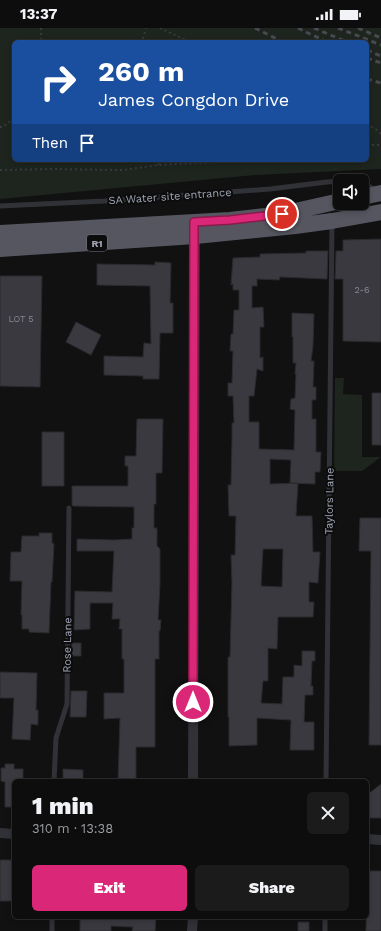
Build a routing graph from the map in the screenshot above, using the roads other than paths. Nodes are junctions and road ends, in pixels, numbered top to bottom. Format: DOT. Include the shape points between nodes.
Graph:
graph roads {
  1 [pos="333,182"];
  2 [pos="369,186"];
  3 [pos="381,193"];
  4 [pos="369,196"];
  5 [pos="333,203"];
  6 [pos="0,206"];
  7 [pos="381,212"];
  8 [pos="332,221"];
  9 [pos="195,229"];
  10 [pos="0,233"];
  11 [pos="0,249"];
  12 [pos="69,508"];
  13 [pos="54,779"];
  14 [pos="192,779"];
  15 [pos="326,779"];
  16 [pos="0,833"];
  17 [pos="12,834"];
  18 [pos="369,839"];
  19 [pos="381,840"];
  20 [pos="52,919"];
  21 [pos="193,919"];
  22 [pos="325,919"];
  23 [pos="52,931"];
  24 [pos="192,931"];
  25 [pos="325,931"];
  1 -- 6 [label="lane, SA Water site entrance" via="105,201"];
  2 -- 3 [label="lane"];
  3 -- 4 [label="highway"];
  5 -- 9 [label="highway, R1" via="282,214 230,220"];
  7 -- 8 [label="highway, R1"];
  8 -- 9 [label="highway, R1" via="295,226"];
  8 -- 15 [label="lane, Taylors Lane"];
  9 -- 10 [label="highway, R1"];
  9 -- 11 [label="highway, R1"];
  9 -- 14 [label="street"];
  12 -- 13 [label="lane, Rose Lane" via="67,704 56,738"];
  16 -- 17 [label="street"];
  18 -- 19 [label="street"];
  20 -- 23 [label="lane"];
  21 -- 24 [label="street"];
  22 -- 25 [label="lane"];
}
